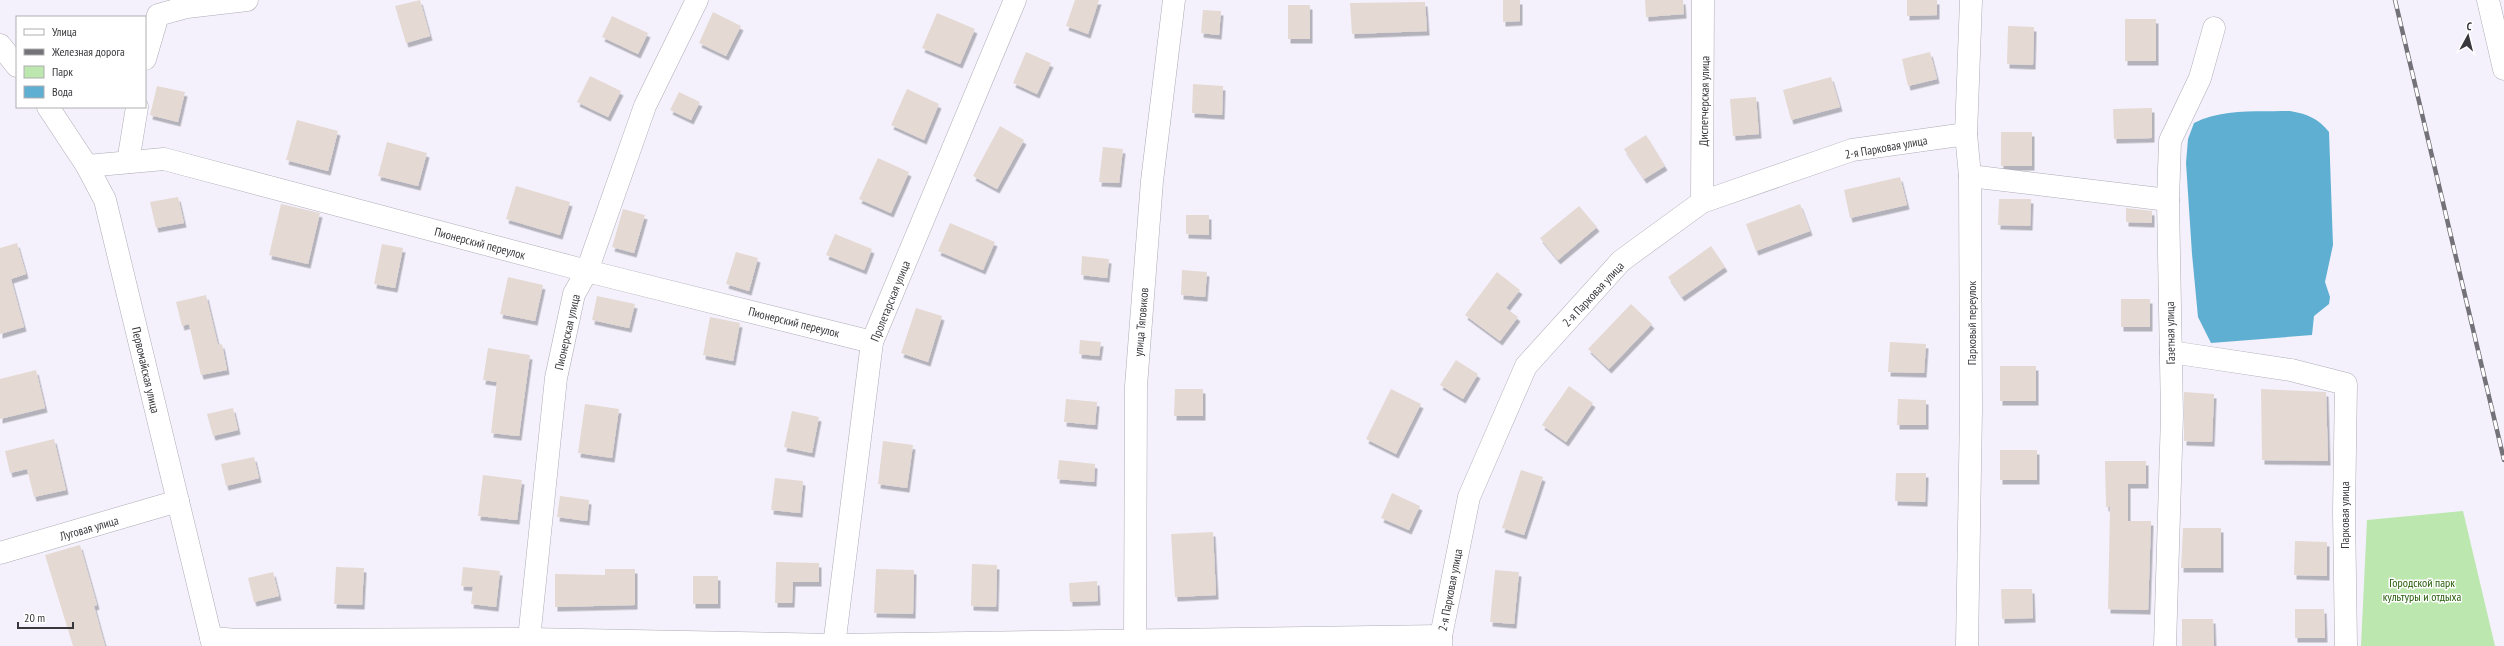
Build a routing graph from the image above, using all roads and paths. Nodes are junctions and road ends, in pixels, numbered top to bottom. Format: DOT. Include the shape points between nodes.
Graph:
graph roads {
  1 [pos="247,0"];
  2 [pos="697,0"];
  3 [pos="1015,0"];
  4 [pos="1174,0"];
  5 [pos="1703,0"];
  6 [pos="1971,0"];
  7 [pos="2488,0"];
  8 [pos="2214,28"];
  9 [pos="0,45"];
  10 [pos="146,56"];
  11 [pos="16,65"];
  12 [pos="2504,69"];
  13 [pos="49,108"];
  14 [pos="137,108"];
  15 [pos="1966,134"];
  16 [pos="128,162"];
  17 [pos="86,166"];
  18 [pos="1970,176"];
  19 [pos="2168,200"];
  20 [pos="1702,202"];
  21 [pos="587,271"];
  22 [pos="872,342"];
  23 [pos="2171,352"];
  24 [pos="178,501"];
  25 [pos="0,552"];
  26 [pos="529,639"];
  27 [pos="1441,641"];
  28 [pos="212,642"];
  29 [pos="1134,643"];
  30 [pos="647,644"];
  31 [pos="834,646"];
  32 [pos="1966,646"];
  33 [pos="2165,646"];
  34 [pos="2346,646"];
  1 -- 10 [label="street" via="187,7 158,15"];
  2 -- 21 [label="street, Пионерская улица" via="646,106"];
  3 -- 22 [label="street, Пролетарская улица"];
  4 -- 29 [label="street, улица Тяговиков" via="1152,181 1136,386"];
  5 -- 20 [label="street, Диспетчерская улица"];
  6 -- 15 [label="street, Парковый переулок"];
  7 -- 12 [label="street"];
  8 -- 19 [label="street, Газетная улица" via="2200,78 2170,141"];
  9 -- 11 [label="street"];
  13 -- 17 [label="street, Первомайская улица"];
  14 -- 16 [label="street"];
  15 -- 18 [label="street, Парковый переулок"];
  15 -- 20 [label="street, 2-я Парковая улица" via="1852,150"];
  16 -- 17 [label="street, Пионерский переулок"];
  16 -- 21 [label="street, Пионерский переулок" via="164,159"];
  17 -- 24 [label="street, Первомайская улица" via="105,200"];
  18 -- 19 [label="street"];
  18 -- 32 [label="street, Парковый переулок" via="1971,410"];
  19 -- 23 [label="street, Газетная улица"];
  20 -- 27 [label="street, 2-я Парковая улица" via="1622,262 1526,366 1469,497"];
  21 -- 22 [label="street, Пионерский переулок"];
  21 -- 26 [label="street, Пионерская улица" via="574,294 556,378"];
  22 -- 31 [label="street, Пролетарская улица"];
  23 -- 33 [label="street, Газетная улица" via="2172,415"];
  23 -- 34 [label="street, Парковая улица" via="2291,370 2346,384"];
  24 -- 25 [label="street, Луговая улица"];
  24 -- 28 [label="street, Первомайская улица"];
  26 -- 28 [label="street"];
  26 -- 30 [label="street"];
  27 -- 29 [label="street"];
  29 -- 31 [label="street"];
  30 -- 31 [label="street"];
}
